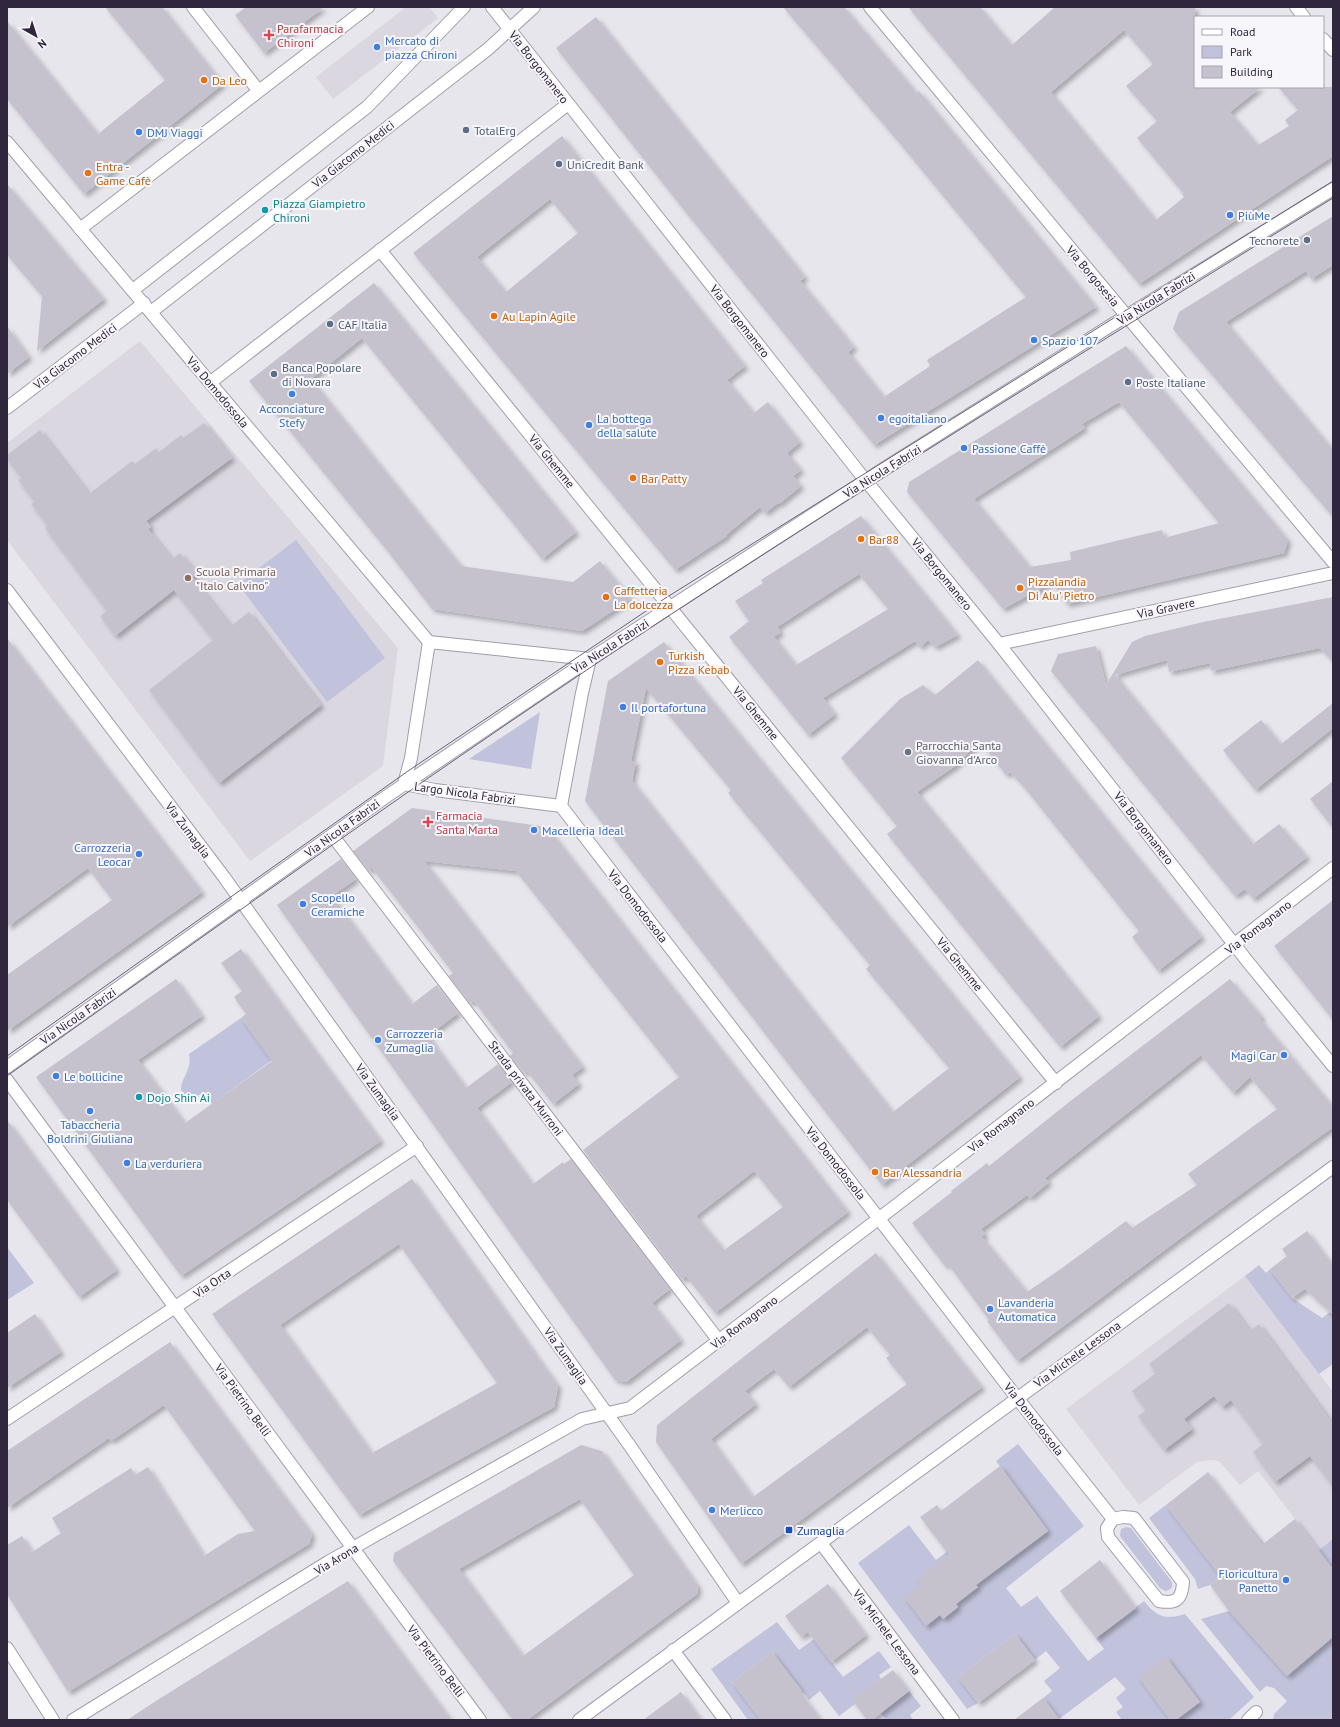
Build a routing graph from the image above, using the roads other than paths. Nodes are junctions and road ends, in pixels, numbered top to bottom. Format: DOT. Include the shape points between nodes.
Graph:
graph roads {
  1 [pos="193,7"];
  2 [pos="368,7"];
  3 [pos="464,7"];
  4 [pos="492,7"];
  5 [pos="534,7"];
  6 [pos="870,7"];
  7 [pos="1296,7"];
  8 [pos="1303,16"];
  9 [pos="509,30"];
  10 [pos="1324,39"];
  11 [pos="1333,50"];
  12 [pos="258,90"];
  13 [pos="568,104"];
  14 [pos="7,142"];
  15 [pos="1333,189"];
  16 [pos="80,229"];
  17 [pos="380,250"];
  18 [pos="132,290"];
  19 [pos="147,308"];
  20 [pos="1127,316"];
  21 [pos="211,382"];
  22 [pos="7,408"];
  23 [pos="866,481"];
  24 [pos="1333,562"];
  25 [pos="1333,573"];
  26 [pos="7,590"];
  27 [pos="670,606"];
  28 [pos="429,642"];
  29 [pos="999,644"];
  30 [pos="590,658"];
  31 [pos="404,784"];
  32 [pos="561,806"];
  33 [pos="332,835"];
  34 [pos="1333,868"];
  35 [pos="241,900"];
  36 [pos="1235,945"];
  37 [pos="1333,1066"];
  38 [pos="7,1068"];
  39 [pos="7,1080"];
  40 [pos="1056,1083"];
  41 [pos="416,1146"];
  42 [pos="1333,1167"];
  43 [pos="879,1218"];
  44 [pos="175,1307"];
  45 [pos="719,1341"];
  46 [pos="1017,1398"];
  47 [pos="607,1414"];
  48 [pos="7,1419"];
  49 [pos="1113,1519"];
  50 [pos="821,1543"];
  51 [pos="352,1548"];
  52 [pos="738,1603"];
  53 [pos="7,1648"];
  54 [pos="673,1650"];
  55 [pos="52,1720"];
  56 [pos="73,1720"];
  57 [pos="480,1720"];
  58 [pos="579,1720"];
  59 [pos="725,1720"];
  60 [pos="954,1720"];
  1 -- 12 [label="street"];
  2 -- 12 [label="street"];
  3 -- 18 [label="street" via="367,107"];
  4 -- 9 [label="street, Via Borgomanero"];
  5 -- 9 [label="street, Via Giacomo Medici"];
  6 -- 20 [label="street, Via Borgosesia"];
  7 -- 8 [label="street"];
  9 -- 13 [label="street, Via Borgomanero"];
  9 -- 19 [label="street, Via Giacomo Medici" via="488,49"];
  10 -- 11 [label="street"];
  12 -- 16 [label="street"];
  13 -- 17 [label="street"];
  13 -- 23 [label="street, Via Borgomanero"];
  14 -- 16 [label="street, Via Domodossola"];
  15 -- 20 [label="street, Via Nicola Fabrizi"];
  16 -- 18 [label="street, Via Domodossola"];
  17 -- 21 [label="street"];
  17 -- 27 [label="street, Via Ghemme"];
  18 -- 19 [label="street, Via Domodossola"];
  19 -- 21 [label="street, Via Domodossola"];
  19 -- 22 [label="street, Via Giacomo Medici"];
  20 -- 23 [label="street, Via Nicola Fabrizi"];
  20 -- 24 [label="street, Via Borgosesia"];
  21 -- 28 [label="street, Via Domodossola"];
  23 -- 27 [label="street, Via Nicola Fabrizi"];
  23 -- 29 [label="street, Via Borgomanero"];
  25 -- 29 [label="street, Via Gravere"];
  26 -- 35 [label="street, Via Zumaglia"];
  27 -- 30 [label="street, Via Nicola Fabrizi"];
  27 -- 40 [label="street, Via Ghemme"];
  28 -- 30 [label="street"];
  28 -- 31 [label="street, Largo Nicola Fabrizi" via="411,758"];
  29 -- 36 [label="street, Via Borgomanero"];
  30 -- 31 [label="street, Via Nicola Fabrizi"];
  30 -- 32 [label="street"];
  31 -- 32 [label="street, Largo Nicola Fabrizi"];
  31 -- 33 [label="street, Via Nicola Fabrizi"];
  32 -- 43 [label="street, Via Domodossola"];
  33 -- 35 [label="street, Via Nicola Fabrizi"];
  33 -- 45 [label="street, Strada privata Murroni"];
  34 -- 36 [label="street, Via Romagnano"];
  35 -- 38 [label="street, Via Nicola Fabrizi"];
  35 -- 41 [label="street, Via Zumaglia"];
  36 -- 37 [label="street, Via Borgomanero"];
  36 -- 40 [label="street, Via Romagnano"];
  39 -- 44 [label="street, Via Pietrino Belli"];
  40 -- 43 [label="street, Via Romagnano"];
  41 -- 44 [label="street, Via Orta"];
  41 -- 47 [label="street, Via Zumaglia"];
  42 -- 46 [label="street, Via Michele Lessona"];
  43 -- 45 [label="street, Via Romagnano"];
  43 -- 46 [label="street, Via Domodossola"];
  44 -- 48 [label="street, Via Orta"];
  44 -- 51 [label="street, Via Pietrino Belli"];
  45 -- 47 [label="street, Via Romagnano" via="630,1408"];
  46 -- 49 [label="street, Via Domodossola"];
  46 -- 50 [label="street, Via Michele Lessona"];
  47 -- 51 [label="street, Via Arona" via="582,1419"];
  47 -- 52 [label="street, Via Zumaglia"];
  49 -- 49 [label="street" via="1107,1528 1108,1537 1159,1601 1170,1603 1178,1599 1183,1582 1134,1518"];
  50 -- 52 [label="street, Via Michele Lessona"];
  50 -- 60 [label="street, Via Michele Lessona"];
  51 -- 56 [label="street, Via Arona"];
  51 -- 57 [label="street, Via Pietrino Belli"];
  52 -- 54 [label="street, Via Michele Lessona"];
  53 -- 55 [label="street"];
  54 -- 58 [label="street, Via Michele Lessona"];
  54 -- 59 [label="street"];
}
